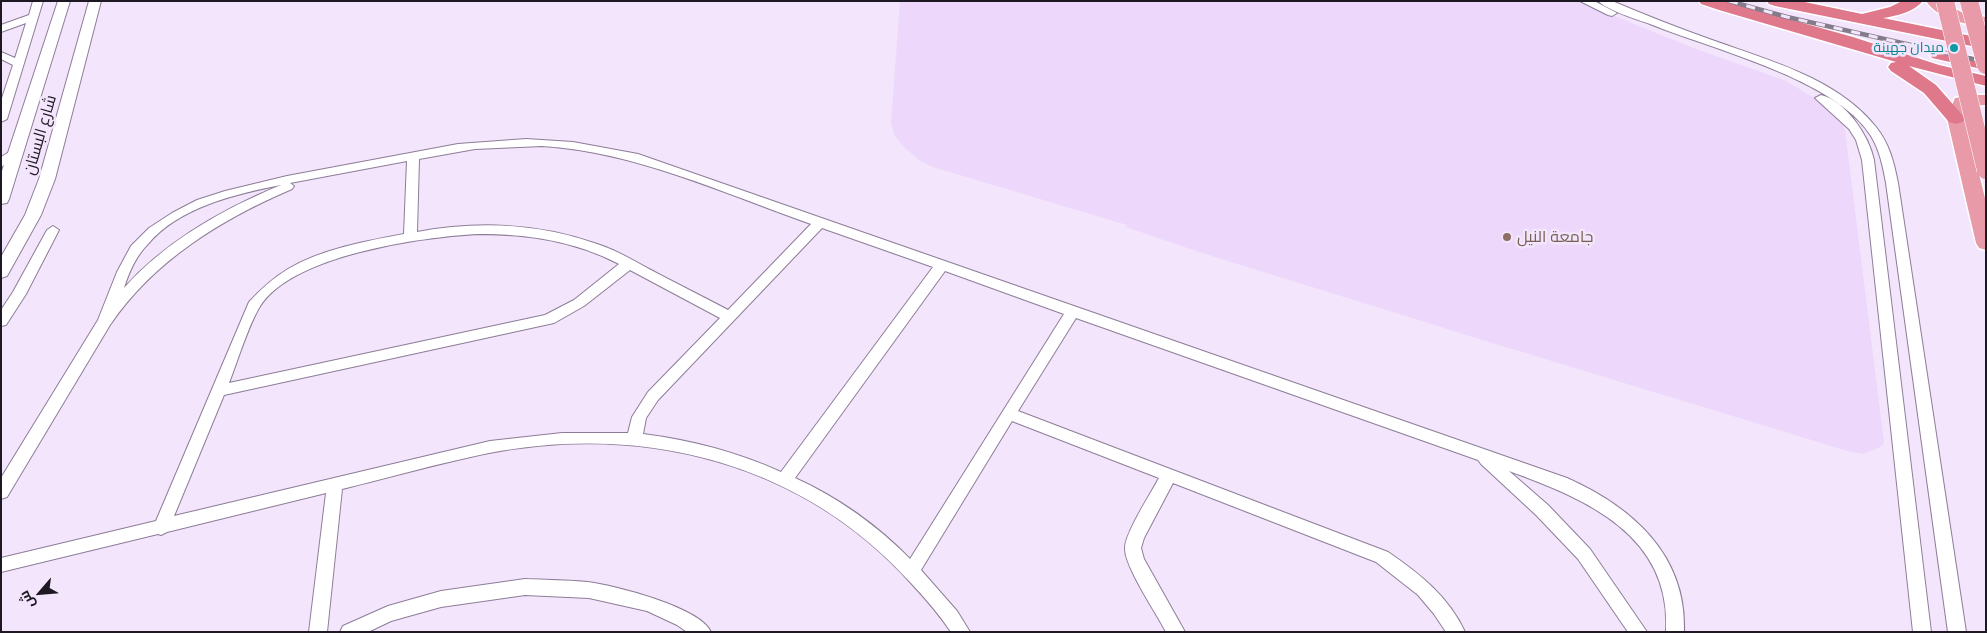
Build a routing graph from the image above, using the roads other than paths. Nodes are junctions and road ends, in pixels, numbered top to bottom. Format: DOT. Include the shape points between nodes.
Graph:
graph roads {
  1 [pos="38,1"];
  2 [pos="64,1"];
  3 [pos="95,1"];
  4 [pos="1585,1"];
  5 [pos="1604,1"];
  6 [pos="1707,1"];
  7 [pos="1775,1"];
  8 [pos="1916,1"];
  9 [pos="1933,1"];
  10 [pos="1944,1"];
  11 [pos="1969,1"];
  12 [pos="1819,11"];
  13 [pos="34,16"];
  14 [pos="1851,17"];
  15 [pos="1986,22"];
  16 [pos="1,31"];
  17 [pos="1809,31"];
  18 [pos="1,41"];
  19 [pos="1847,41"];
  20 [pos="1986,44"];
  21 [pos="1986,52"];
  22 [pos="1,55"];
  23 [pos="18,64"];
  24 [pos="1986,65"];
  25 [pos="1986,81"];
  26 [pos="1986,100"];
  27 [pos="1956,118"];
  28 [pos="1,119"];
  29 [pos="16,152"];
  30 [pos="413,157"];
  31 [pos="1,163"];
  32 [pos="1986,170"];
  33 [pos="316,175"];
  34 [pos="1,199"];
  35 [pos="820,222"];
  36 [pos="52,230"];
  37 [pos="410,236"];
  38 [pos="1986,242"];
  39 [pos="628,264"];
  40 [pos="942,265"];
  41 [pos="1,272"];
  42 [pos="1073,311"];
  43 [pos="730,316"];
  44 [pos="105,320"];
  45 [pos="1,321"];
  46 [pos="217,392"];
  47 [pos="1009,414"];
  48 [pos="634,439"];
  49 [pos="1480,455"];
  50 [pos="1169,475"];
  51 [pos="785,479"];
  52 [pos="335,485"];
  53 [pos="1,492"];
  54 [pos="161,528"];
  55 [pos="1,565"];
  56 [pos="912,570"];
  57 [pos="318,632"];
  58 [pos="349,632"];
  59 [pos="702,632"];
  60 [pos="961,632"];
  61 [pos="1176,632"];
  62 [pos="1456,632"];
  63 [pos="1638,632"];
  64 [pos="1675,632"];
  65 [pos="1922,632"];
  66 [pos="1957,632"];
  1 -- 13 [label="street"];
  2 -- 29 [label="street, شارع البستان"];
  3 -- 41 [label="street, شارع البستان" via="47,179 33,215"];
  4 -- 65 [label="street" via="1791,81 1831,104 1857,133 1865,148 1872,196"];
  5 -- 66 [label="street" via="1813,82 1846,104 1879,138 1892,184"];
  6 -- 17 [label="highway"];
  7 -- 12 [label="highway"];
  8 -- 14 [label="highway" via="1895,11"];
  9 -- 15 [label="main road" via="1952,14"];
  10 -- 32 [label="main road, bridge"];
  11 -- 24 [label="main road, bridge"];
  12 -- 14 [label="highway"];
  12 -- 21 [label="highway" via="1856,23"];
  13 -- 16 [label="street"];
  13 -- 23 [label="street"];
  14 -- 20 [label="highway"];
  16 -- 18 [label="street" via="4,37"];
  17 -- 19 [label="highway"];
  17 -- 24 [label="highway"];
  19 -- 25 [label="highway"];
  19 -- 27 [label="highway" via="1919,78 1942,98"];
  22 -- 23 [label="street"];
  23 -- 28 [label="street"];
  26 -- 27 [label="main road" via="1962,102"];
  27 -- 38 [label="main road"];
  29 -- 31 [label="street"];
  29 -- 34 [label="street, شارع البستان"];
  30 -- 33 [label="street"];
  30 -- 35 [label="street" via="463,147 509,143 554,143 595,148 634,157"];
  30 -- 37 [label="street"];
  33 -- 44 [label="street" via="250,203 187,240 139,281"];
  33 -- 44 [label="street" via="282,180 223,196 165,222 134,250"];
  35 -- 40 [label="street"];
  35 -- 43 [label="street"];
  36 -- 45 [label="street"];
  37 -- 39 [label="street" via="506,229 549,234 589,245"];
  37 -- 46 [label="street" via="314,260 290,272 270,288 254,305"];
  39 -- 43 [label="street"];
  39 -- 46 [label="street" via="579,303 549,319"];
  40 -- 42 [label="street"];
  40 -- 51 [label="street"];
  42 -- 47 [label="street"];
  42 -- 49 [label="street"];
  43 -- 48 [label="street" via="653,396 639,417"];
  44 -- 53 [label="street"];
  46 -- 54 [label="street"];
  47 -- 50 [label="street"];
  47 -- 56 [label="street"];
  48 -- 51 [label="street" via="714,452"];
  48 -- 52 [label="street" via="564,438 490,447"];
  49 -- 63 [label="street" via="1542,510 1584,554"];
  49 -- 64 [label="street" via="1560,483 1596,500 1628,524 1654,553 1670,585 1676,617"];
  50 -- 61 [label="street" via="1136,537 1134,548 1136,561"];
  50 -- 62 [label="street" via="1382,557 1415,579 1442,608"];
  51 -- 56 [label="street" via="852,518"];
  52 -- 54 [label="street"];
  52 -- 57 [label="street"];
  54 -- 55 [label="street"];
  56 -- 60 [label="street"];
  58 -- 59 [label="street" via="388,614 441,600 526,587 589,590 649,604 683,619"];
}
